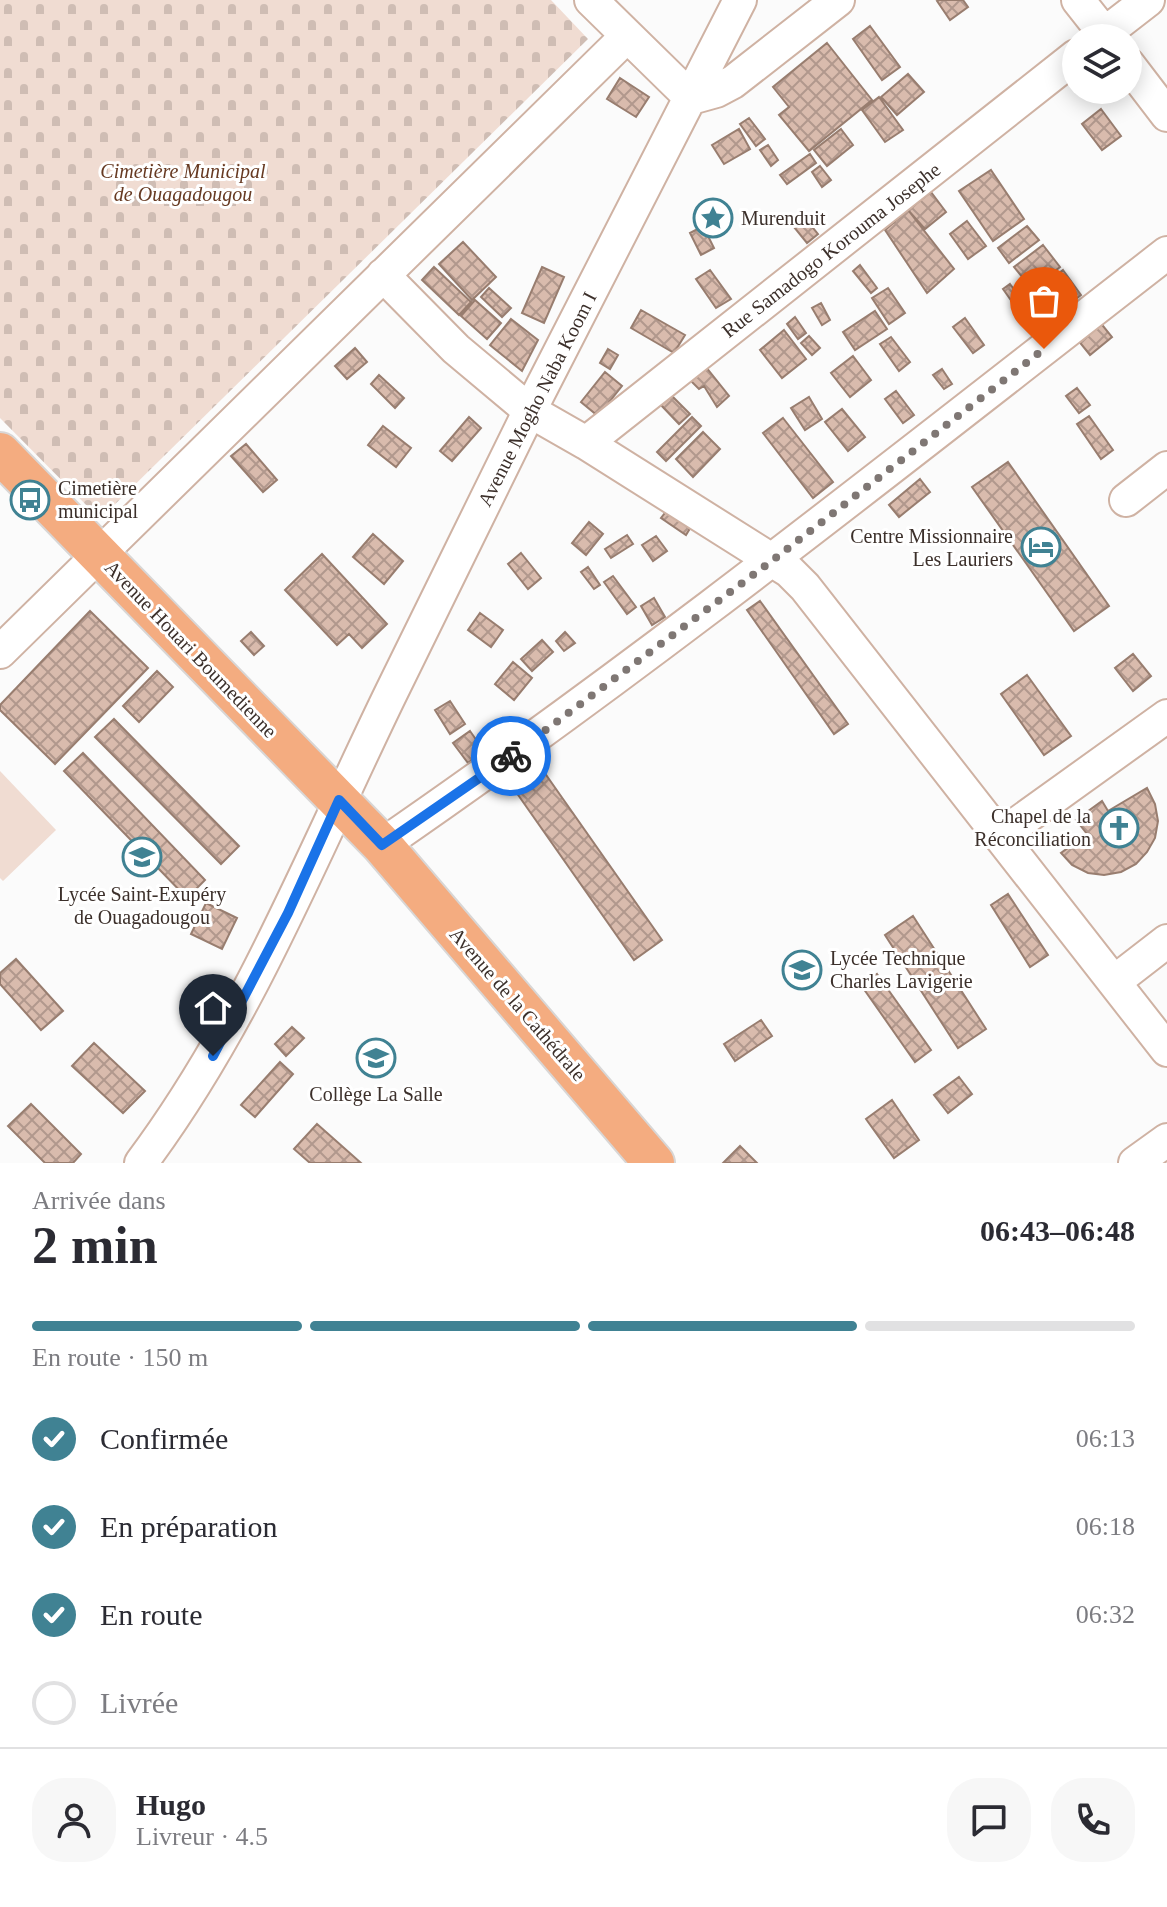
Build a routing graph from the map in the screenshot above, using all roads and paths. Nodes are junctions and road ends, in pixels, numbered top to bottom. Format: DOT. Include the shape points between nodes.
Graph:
graph roads {
  1 [pos="591,0"];
  2 [pos="740,0"];
  3 [pos="838,0"];
  4 [pos="1078,0"];
  5 [pos="1148,0"];
  6 [pos="1095,24"];
  7 [pos="1119,24"];
  8 [pos="627,36"];
  9 [pos="1062,67"];
  10 [pos="1142,82"];
  11 [pos="691,98"];
  12 [pos="1167,115"];
  13 [pos="1167,253"];
  14 [pos="383,275"];
  15 [pos="530,411"];
  16 [pos="586,443"];
  17 [pos="0,453"];
  18 [pos="1167,468"];
  19 [pos="1126,500"];
  20 [pos="100,555"];
  21 [pos="773,560"];
  22 [pos="0,652"];
  23 [pos="1167,716"];
  24 [pos="339,800"];
  25 [pos="1000,836"];
  26 [pos="382,845"];
  27 [pos="1167,941"];
  28 [pos="1114,982"];
  29 [pos="1167,1050"];
  30 [pos="1167,1140"];
  31 [pos="141,1163"];
  32 [pos="654,1163"];
  33 [pos="1135,1163"];
  1 -- 8 [label="street"];
  2 -- 11 [label="street, Avenue Mogho Naba Koom I"];
  3 -- 11 [label="street" via="733,82"];
  4 -- 6 [label="street"];
  5 -- 7 [label="street"];
  8 -- 11 [label="street"];
  8 -- 14 [label="street"];
  9 -- 16 [label="street, Rue Samadogo Korouma Josephe"];
  10 -- 12 [label="street"];
  11 -- 15 [label="street, Avenue Mogho Naba Koom I"];
  13 -- 21 [label="street"];
  14 -- 15 [label="street" via="456,349"];
  14 -- 20 [label="street"];
  15 -- 16 [label="street"];
  15 -- 24 [label="street, Avenue Mogho Naba Koom I"];
  16 -- 21 [label="street"];
  17 -- 20 [label="main road, Avenue Houari Boumedienne"];
  18 -- 19 [label="street"];
  20 -- 22 [label="street"];
  20 -- 24 [label="main road, Avenue Houari Boumedienne"];
  21 -- 25 [label="street" via="805,587"];
  21 -- 26 [label="street" via="508,759"];
  23 -- 25 [label="street"];
  24 -- 26 [label="main road, Avenue Houari Boumedienne"];
  24 -- 31 [label="street, Avenue Mogho Naba Koom I" via="288,913 213,1056"];
  25 -- 28 [label="street"];
  26 -- 32 [label="main road, Avenue de la Cathédrale"];
  27 -- 28 [label="street"];
  28 -- 29 [label="street"];
  30 -- 33 [label="street"];
}
